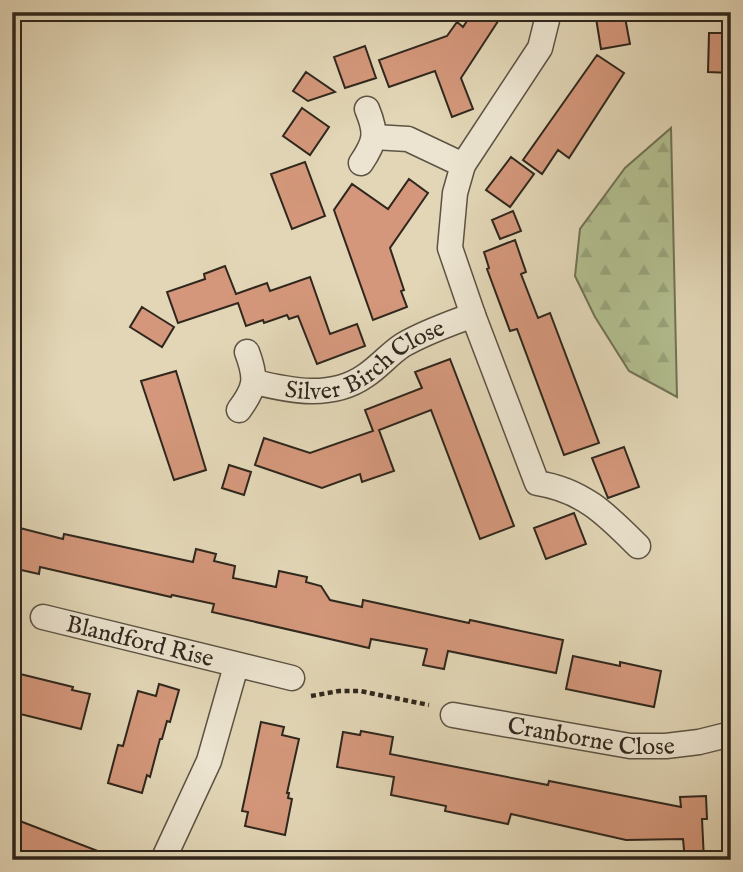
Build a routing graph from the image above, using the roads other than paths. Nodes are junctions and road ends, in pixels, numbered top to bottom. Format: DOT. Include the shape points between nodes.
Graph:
graph roads {
  1 [pos="548,12"];
  2 [pos="367,108"];
  3 [pos="374,137"];
  4 [pos="361,163"];
  5 [pos="463,165"];
  6 [pos="473,315"];
  7 [pos="247,352"];
  8 [pos="255,382"];
  9 [pos="239,410"];
  10 [pos="638,546"];
  11 [pos="43,617"];
  12 [pos="236,666"];
  13 [pos="292,678"];
  14 [pos="453,714"];
  15 [pos="731,734"];
  16 [pos="163,860"];
  1 -- 5 [label="street, Silver Birch Close" via="540,48"];
  2 -- 3 [label="street"];
  3 -- 4 [label="street"];
  3 -- 5 [label="street" via="408,139"];
  5 -- 6 [label="street, Silver Birch Close" via="455,193 450,248"];
  6 -- 8 [label="street, Silver Birch Close" via="421,335 349,385 298,391"];
  6 -- 10 [label="street, Silver Birch Close" via="537,483 574,492 604,512"];
  7 -- 8 [label="street, Silver Birch Close"];
  8 -- 9 [label="street, Silver Birch Close"];
  11 -- 12 [label="street, Blandford Rise"];
  12 -- 13 [label="street, Blandford Rise"];
  12 -- 16 [label="street, Blandford Rise" via="209,761"];
  14 -- 15 [label="street, Cranborne Close" via="629,746 666,746"];
}
